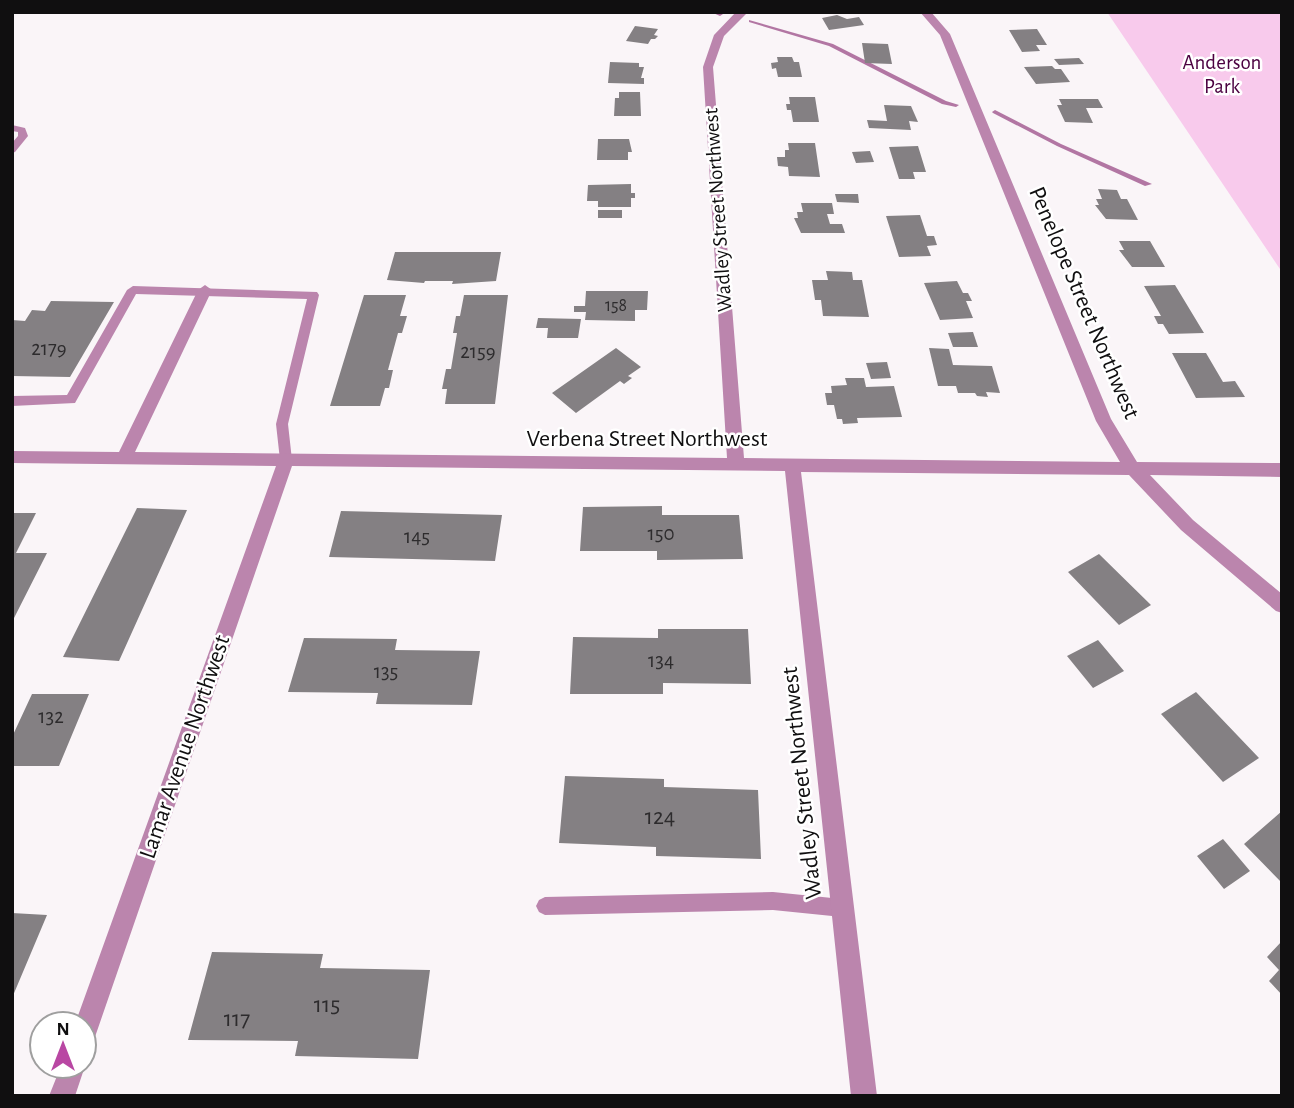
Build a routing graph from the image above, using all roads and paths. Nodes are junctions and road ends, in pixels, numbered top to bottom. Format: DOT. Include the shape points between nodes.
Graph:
graph roads {
  1 [pos="743,12"];
  2 [pos="925,12"];
  3 [pos="12,128"];
  4 [pos="12,150"];
  5 [pos="205,290"];
  6 [pos="12,401"];
  7 [pos="12,457"];
  8 [pos="124,459"];
  9 [pos="286,460"];
  10 [pos="736,464"];
  11 [pos="792,464"];
  12 [pos="1132,467"];
  13 [pos="1282,470"];
  14 [pos="1282,605"];
  15 [pos="545,906"];
  16 [pos="842,908"];
  17 [pos="92,1010"];
  18 [pos="864,1096"];
  1 -- 10 [label="street, Wadley Street Northwest" via="727,23 711,45 708,66"];
  2 -- 12 [label="street, Penelope Street Northwest" via="945,33 1104,421"];
  3 -- 4 [label="lane" via="22,130 23,136"];
  5 -- 6 [label="lane" via="133,290 71,400"];
  5 -- 8 [label="street"];
  5 -- 9 [label="lane" via="313,295 282,424"];
  7 -- 8 [label="street, Verbena Street Northwest"];
  8 -- 9 [label="street, Verbena Street Northwest"];
  9 -- 10 [label="street, Verbena Street Northwest"];
  9 -- 17 [label="street, Lamar Avenue Northwest"];
  10 -- 11 [label="street, Verbena Street Northwest"];
  11 -- 12 [label="street, Verbena Street Northwest"];
  11 -- 16 [label="street, Wadley Street Northwest"];
  12 -- 13 [label="street, Verbena Street Northwest"];
  12 -- 14 [label="street, Penelope Street Northwest" via="1187,525"];
  15 -- 16 [label="lane" via="773,901"];
  16 -- 18 [label="street, Wadley Street Northwest"];
}
